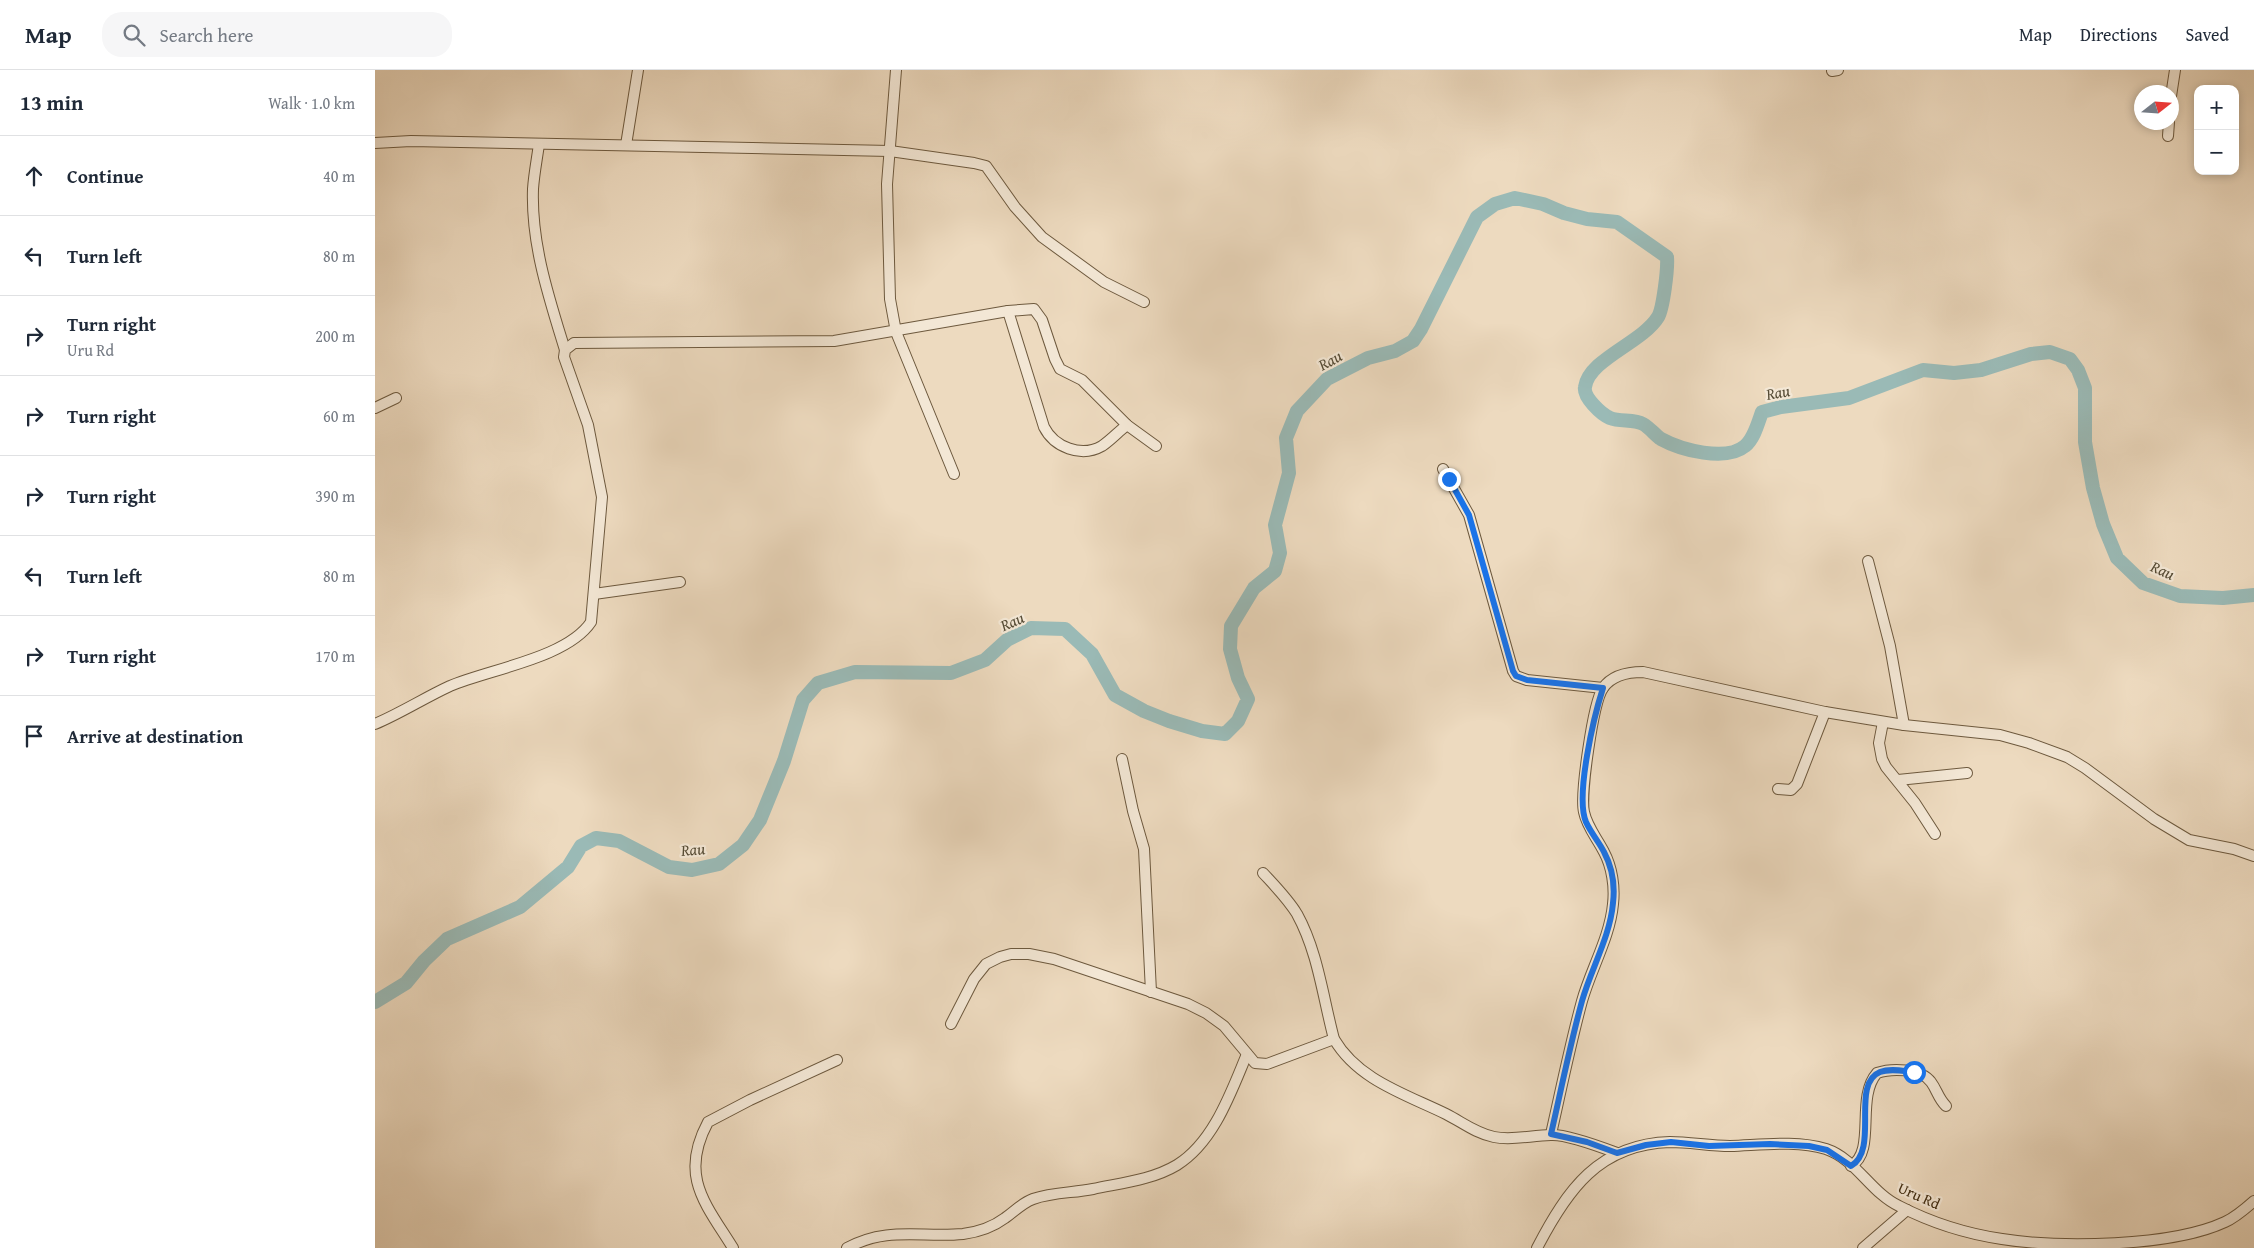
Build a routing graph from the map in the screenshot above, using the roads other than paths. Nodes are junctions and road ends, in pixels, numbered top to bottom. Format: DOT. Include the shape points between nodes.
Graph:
graph roads {
  1 [pos="637,70"];
  2 [pos="897,70"];
  3 [pos="2175,70"];
  4 [pos="2173,85"];
  5 [pos="2168,130"];
  6 [pos="2168,136"];
  7 [pos="375,143"];
  8 [pos="539,144"];
  9 [pos="626,145"];
  10 [pos="890,151"];
  11 [pos="1144,302"];
  12 [pos="1008,311"];
  13 [pos="896,332"];
  14 [pos="565,350"];
  15 [pos="396,398"];
  16 [pos="375,408"];
  17 [pos="1127,424"];
  18 [pos="1156,446"];
  19 [pos="1443,469"];
  20 [pos="954,474"];
  21 [pos="1868,561"];
  22 [pos="680,582"];
  23 [pos="594,594"];
  24 [pos="1603,688"];
  25 [pos="1825,712"];
  26 [pos="1883,722"];
  27 [pos="375,724"];
  28 [pos="1904,724"];
  29 [pos="1122,759"];
  30 [pos="1967,773"];
  31 [pos="1898,780"];
  32 [pos="1778,789"];
  33 [pos="1935,834"];
  34 [pos="2254,856"];
  35 [pos="1263,873"];
  36 [pos="1151,992"];
  37 [pos="951,1024"];
  38 [pos="1334,1039"];
  39 [pos="1247,1054"];
  40 [pos="837,1060"];
  41 [pos="1946,1106"];
  42 [pos="1551,1134"];
  43 [pos="1617,1153"];
  44 [pos="1851,1166"];
  45 [pos="2254,1201"];
  46 [pos="1907,1210"];
  47 [pos="2003,1244"];
  48 [pos="733,1248"];
  49 [pos="847,1248"];
  50 [pos="1537,1248"];
  51 [pos="1863,1248"];
  1 -- 9 [label="street"];
  2 -- 10 [label="street"];
  3 -- 4 [label="street"];
  5 -- 6 [label="street"];
  7 -- 8 [label="street"];
  8 -- 9 [label="street"];
  8 -- 14 [label="street" via="533,213 548,297"];
  9 -- 10 [label="street"];
  10 -- 11 [label="street" via="986,166 1015,207 1043,236 1104,282"];
  10 -- 13 [label="street" via="888,268"];
  12 -- 13 [label="street"];
  12 -- 17 [label="street" via="1036,311 1060,369 1082,380"];
  12 -- 17 [label="street" via="1049,436 1072,450 1089,450 1101,446"];
  13 -- 14 [label="street" via="834,341 574,343"];
  13 -- 20 [label="street"];
  14 -- 23 [label="street" via="588,425 602,498"];
  15 -- 16 [label="street"];
  17 -- 18 [label="street"];
  19 -- 24 [label="street" via="1469,515 1516,676"];
  21 -- 28 [label="street" via="1890,646"];
  22 -- 23 [label="street"];
  23 -- 27 [label="street" via="591,622 574,639 555,650 452,686"];
  24 -- 25 [label="street" via="1629,672 1643,672"];
  24 -- 42 [label="street" via="1595,716 1583,808 1586,822 1611,870 1613,904 1582,1000"];
  25 -- 26 [label="street"];
  25 -- 32 [label="street" via="1797,784 1791,790"];
  26 -- 28 [label="street"];
  26 -- 31 [label="street" via="1880,750 1887,768"];
  28 -- 34 [label="street" via="2000,735 2047,748 2085,768 2154,819 2189,840"];
  29 -- 36 [label="street" via="1146,864"];
  30 -- 31 [label="street"];
  31 -- 33 [label="street"];
  35 -- 38 [label="street" via="1285,896 1307,934"];
  36 -- 37 [label="street" via="1054,959 1011,954 986,964 974,978"];
  36 -- 39 [label="street" via="1188,1004 1206,1014 1224,1026"];
  38 -- 39 [label="street" via="1267,1064 1255,1063"];
  38 -- 42 [label="street" via="1343,1054 1365,1074 1474,1131 1510,1138"];
  39 -- 49 [label="street" via="1212,1128 1193,1152 1177,1165 1153,1176 1089,1190 1049,1194 1020,1205 998,1223 978,1231 874,1237"];
  40 -- 48 [label="street" via="709,1122 699,1147 696,1178 705,1204"];
  41 -- 44 [label="street" via="1925,1076 1893,1070 1877,1073 1871,1079 1867,1092 1863,1152"];
  42 -- 43 [label="street"];
  43 -- 44 [label="street, Uru Rd" via="1671,1142 1709,1146 1794,1145 1827,1150"];
  43 -- 50 [label="street, Uru Rd" via="1593,1168 1571,1191"];
  44 -- 46 [label="street, Uru Rd" via="1882,1195"];
  45 -- 47 [label="street, Uru Rd" via="2224,1223 2152,1240"];
  46 -- 47 [label="street, Uru Rd"];
  46 -- 51 [label="street"];
}
